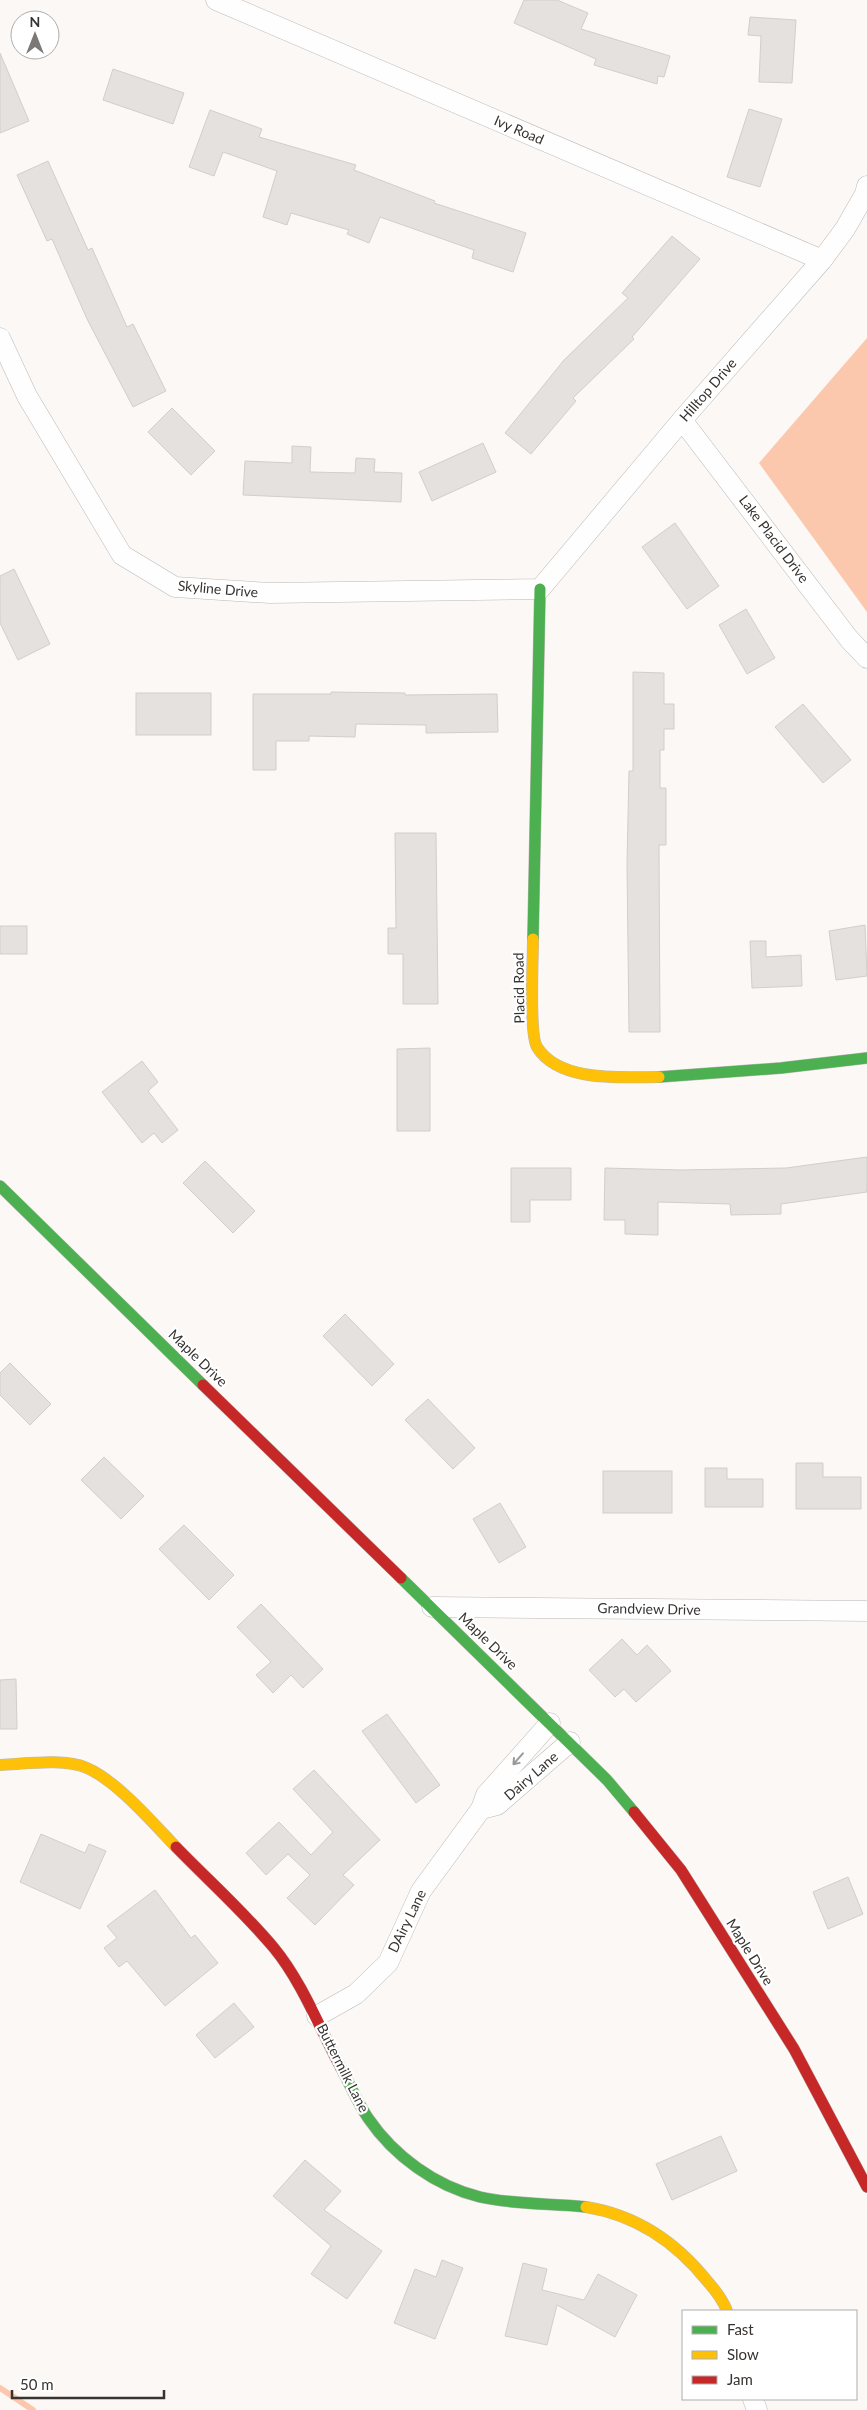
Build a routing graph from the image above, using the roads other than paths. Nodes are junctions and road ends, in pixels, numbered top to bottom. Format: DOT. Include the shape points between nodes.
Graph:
graph roads {
  1 [pos="216,0"];
  2 [pos="867,186"];
  3 [pos="822,260"];
  4 [pos="0,338"];
  5 [pos="682,420"];
  6 [pos="540,589"];
  7 [pos="867,658"];
  8 [pos="867,1058"];
  9 [pos="0,1186"];
  10 [pos="432,1607"];
  11 [pos="867,1611"];
  12 [pos="550,1723"];
  13 [pos="570,1742"];
  14 [pos="0,1765"];
  15 [pos="481,1809"];
  16 [pos="317,2016"];
  17 [pos="867,2188"];
  18 [pos="727,2310"];
  1 -- 3 [label="street, Ivy Road"];
  2 -- 3 [label="street, Hilltop Drive" via="845,229"];
  3 -- 5 [label="street, Hilltop Drive"];
  4 -- 6 [label="street, Skyline Drive" via="27,396 122,555 175,587 270,593"];
  5 -- 6 [label="street, Hilltop Drive"];
  5 -- 7 [label="street, Lake Placid Drive" via="849,639"];
  6 -- 8 [label="street, Placid Road" via="532,1000 536,1046 564,1070 605,1077 662,1077"];
  9 -- 10 [label="street, Maple Drive"];
  10 -- 11 [label="street, Grandview Drive"];
  10 -- 12 [label="street, Maple Drive"];
  12 -- 13 [label="street, Maple Drive"];
  12 -- 15 [label="street, Dairy Lane, one-way" via="486,1795"];
  13 -- 15 [label="street, Dairy Lane" via="497,1805"];
  13 -- 17 [label="street, Maple Drive" via="607,1780 681,1870 794,2049"];
  14 -- 16 [label="street, Buttermilk Lane" via="53,1762 87,1768 116,1788 274,1949"];
  15 -- 16 [label="street, DAiry Lane" via="420,1891 388,1963 356,1994"];
  16 -- 18 [label="street, Buttermilk Lane" via="323,2035 368,2118 400,2155 438,2182 480,2197 610,2211 652,2230 692,2260"];
}
